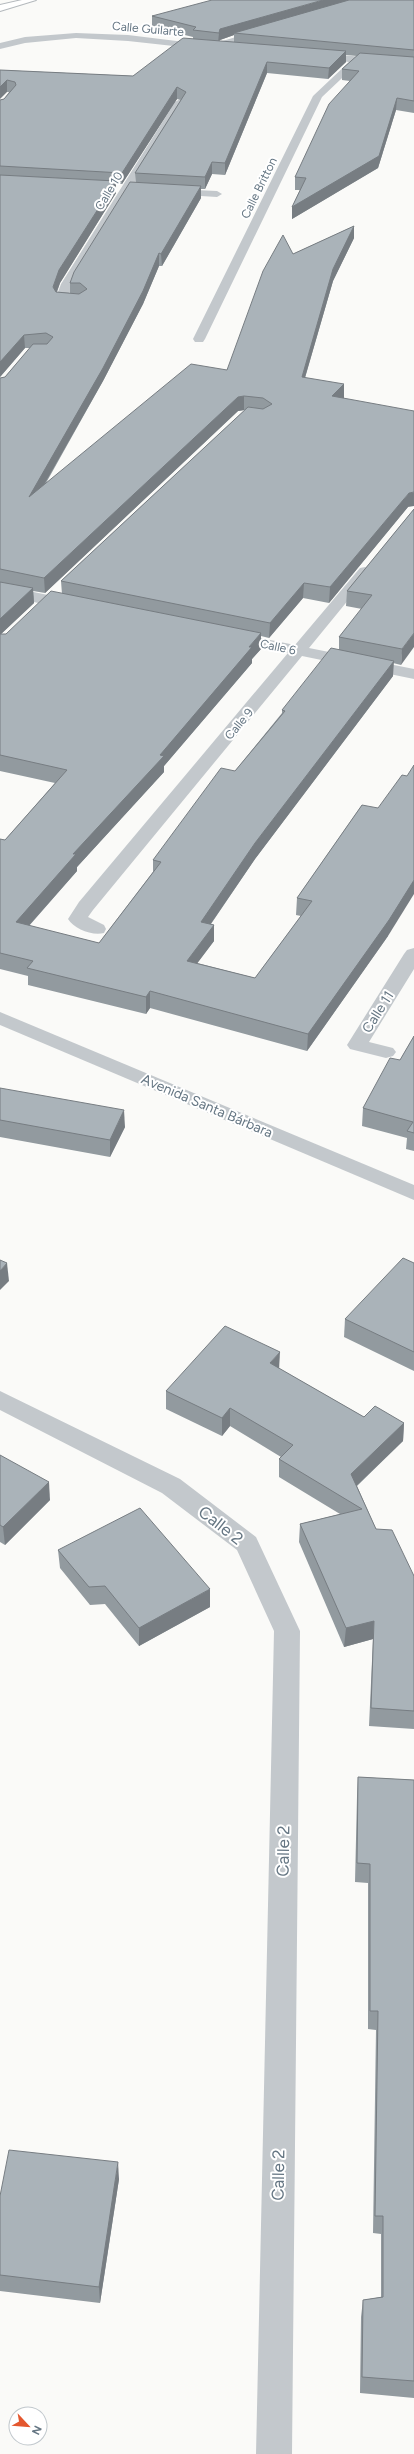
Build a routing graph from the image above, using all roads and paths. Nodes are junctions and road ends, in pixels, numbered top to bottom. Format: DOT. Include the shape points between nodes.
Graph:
graph roads {
  1 [pos="32,0"];
  2 [pos="0,8"];
  3 [pos="270,30"];
  4 [pos="0,46"];
  5 [pos="210,47"];
  6 [pos="241,49"];
  7 [pos="303,55"];
  8 [pos="357,59"];
  9 [pos="414,64"];
  10 [pos="180,102"];
  11 [pos="111,188"];
  12 [pos="125,189"];
  13 [pos="140,190"];
  14 [pos="163,191"];
  15 [pos="217,194"];
  16 [pos="80,301"];
  17 [pos="199,339"];
  18 [pos="374,560"];
  19 [pos="59,589"];
  20 [pos="0,590"];
  21 [pos="42,605"];
  22 [pos="85,607"];
  23 [pos="216,634"];
  24 [pos="300,651"];
  25 [pos="414,674"];
  26 [pos="97,929"];
  27 [pos="414,954"];
  28 [pos="0,1018"];
  29 [pos="386,1052"];
  30 [pos="414,1193"];
  31 [pos="0,1400"];
  32 [pos="274,2454"];
  1 -- 2 [label="highway"];
  3 -- 5 [label="street"];
  4 -- 5 [label="street, Calle Guilarte" via="55,36 77,35"];
  5 -- 6 [label="street, Calle Guilarte"];
  7 -- 8 [label="street"];
  8 -- 9 [label="street"];
  8 -- 17 [label="street, Calle Britton" via="318,96"];
  10 -- 12 [label="street, Calle 10"];
  11 -- 12 [label="street"];
  12 -- 13 [label="street"];
  12 -- 16 [label="street, Calle 10" via="67,284 61,300"];
  14 -- 15 [label="street"];
  18 -- 24 [label="street, Calle 9"];
  19 -- 21 [label="street"];
  20 -- 21 [label="street"];
  21 -- 22 [label="street"];
  23 -- 24 [label="street, Calle 6"];
  24 -- 25 [label="street, Calle 6"];
  24 -- 26 [label="street, Calle 9" via="86,906 77,919"];
  27 -- 29 [label="street, Calle 11" via="357,1045"];
  28 -- 30 [label="street, Avenida Santa Bárbara"];
  31 -- 32 [label="street, Calle 2" via="171,1486 247,1544 287,1631"];
}
